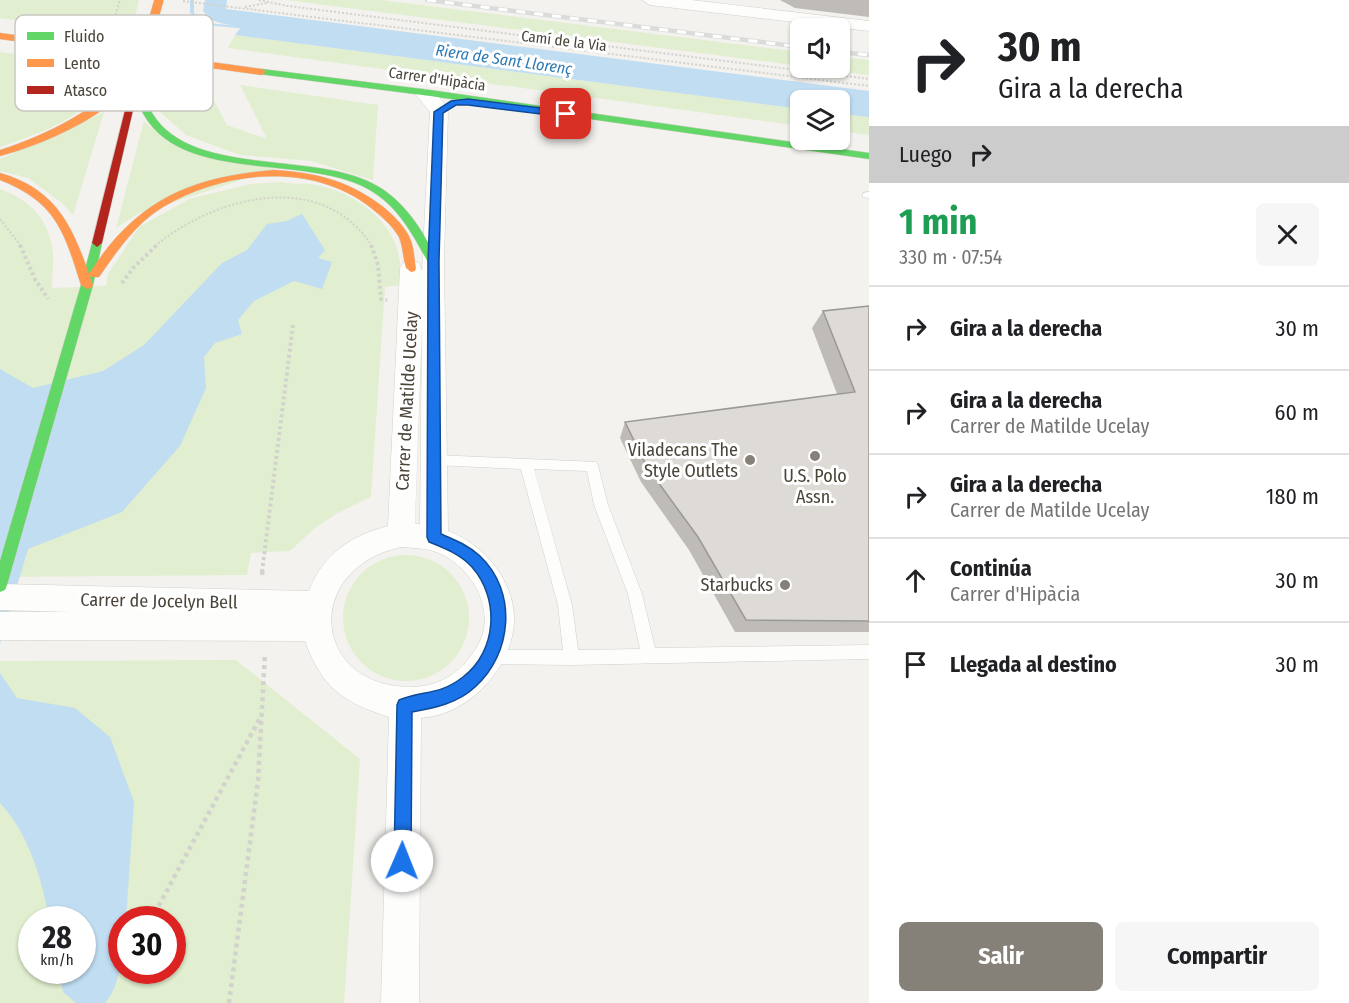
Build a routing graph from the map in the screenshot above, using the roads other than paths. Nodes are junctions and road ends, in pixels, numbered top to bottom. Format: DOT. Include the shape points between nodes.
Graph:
graph roads {
  1 [pos="159,0"];
  2 [pos="650,0"];
  3 [pos="761,7"];
  4 [pos="155,15"];
  5 [pos="869,26"];
  6 [pos="0,36"];
  7 [pos="15,38"];
  8 [pos="213,65"];
  9 [pos="424,94"];
  10 [pos="497,104"];
  11 [pos="97,111"];
  12 [pos="129,111"];
  13 [pos="146,111"];
  14 [pos="439,112"];
  15 [pos="0,153"];
  16 [pos="869,156"];
  17 [pos="0,176"];
  18 [pos="422,264"];
  19 [pos="87,285"];
  20 [pos="435,460"];
  21 [pos="526,463"];
  22 [pos="401,535"];
  23 [pos="434,537"];
  24 [pos="0,585"];
  25 [pos="0,597"];
  26 [pos="268,615"];
  27 [pos="317,616"];
  28 [pos="0,626"];
  29 [pos="869,652"];
  30 [pos="649,656"];
  31 [pos="490,657"];
  32 [pos="571,658"];
  33 [pos="405,705"];
  34 [pos="400,1003"];
  1 -- 4 [label="main road, bridge"];
  2 -- 3 [label="street"];
  3 -- 5 [label="street"];
  6 -- 7 [label="main road, Carrer d'Hipàcia"];
  8 -- 9 [label="main road, Carrer d'Hipàcia"];
  9 -- 10 [label="main road, Carrer d'Hipàcia"];
  9 -- 14 [label="street"];
  10 -- 14 [label="street" via="454,103"];
  10 -- 16 [label="main road, Carrer d'Hipàcia"];
  11 -- 15 [label="main road" via="52,136"];
  12 -- 19 [label="main road"];
  13 -- 18 [label="main road" via="165,136 187,148 226,159 314,167 364,183 402,212 423,240"];
  14 -- 18 [label="street, Carrer de Matilde Ucelay"];
  17 -- 19 [label="main road" via="22,183 48,199 67,229"];
  18 -- 19 [label="main road" via="373,201 332,182 274,173 220,180 160,205 125,233"];
  18 -- 20 [label="street, Carrer de Matilde Ucelay"];
  18 -- 22 [label="street, Carrer de Matilde Ucelay" via="411,302"];
  19 -- 24 [label="main road"];
  20 -- 21 [label="lane"];
  20 -- 23 [label="street, Carrer de Matilde Ucelay"];
  21 -- 30 [label="lane" via="592,465 601,505 635,594"];
  21 -- 32 [label="lane" via="565,605"];
  22 -- 23 [label="street"];
  22 -- 27 [label="street" via="372,542 348,556 328,578"];
  23 -- 31 [label="street" via="457,547 476,562 491,583 498,607 498,632"];
  25 -- 26 [label="street, Carrer de Jocelyn Bell"];
  26 -- 27 [label="street, Carrer de Jocelyn Bell"];
  26 -- 28 [label="street, Carrer de Jocelyn Bell"];
  27 -- 33 [label="street" via="322,651 335,673 354,690 378,701"];
  29 -- 30 [label="lane"];
  30 -- 32 [label="lane"];
  31 -- 32 [label="lane"];
  31 -- 33 [label="street" via="469,682 439,700"];
  33 -- 34 [label="street"];
}
